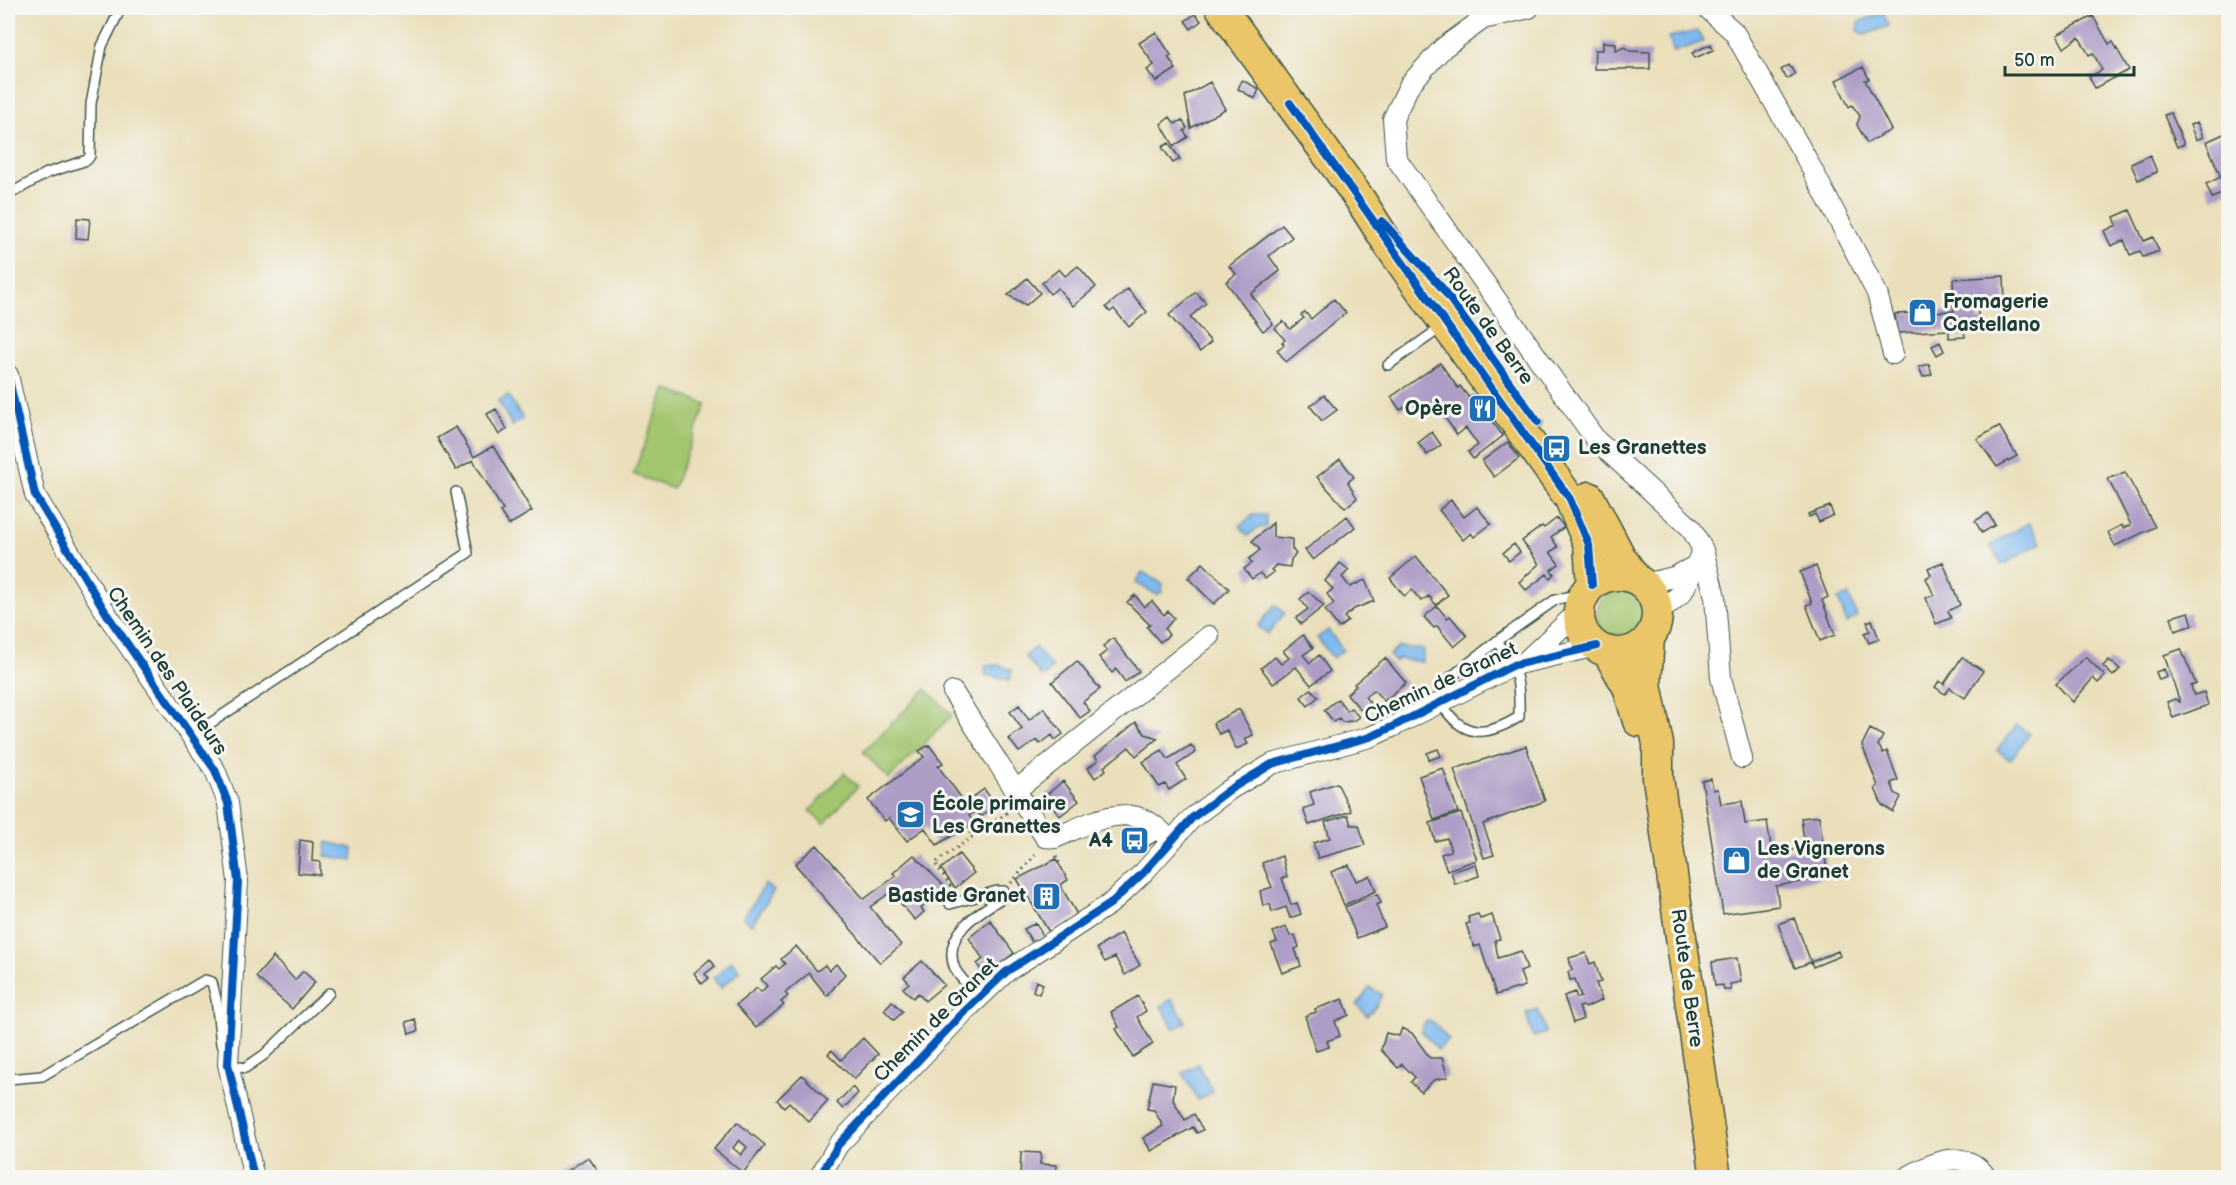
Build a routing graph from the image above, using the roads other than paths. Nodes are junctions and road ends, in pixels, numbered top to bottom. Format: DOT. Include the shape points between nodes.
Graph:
graph roads {
  1 [pos="121,8"];
  2 [pos="1221,8"];
  3 [pos="1529,8"];
  4 [pos="1707,8"];
  5 [pos="8,195"];
  6 [pos="1359,198"];
  7 [pos="1446,324"];
  8 [pos="1893,354"];
  9 [pos="1388,365"];
  10 [pos="8,375"];
  11 [pos="1538,422"];
  12 [pos="456,492"];
  13 [pos="1699,558"];
  14 [pos="1640,581"];
  15 [pos="1586,596"];
  16 [pos="1653,626"];
  17 [pos="1209,636"];
  18 [pos="1497,641"];
  19 [pos="1602,649"];
  20 [pos="1520,662"];
  21 [pos="953,692"];
  22 [pos="1441,702"];
  23 [pos="191,736"];
  24 [pos="1742,758"];
  25 [pos="1658,778"];
  26 [pos="1015,799"];
  27 [pos="1166,836"];
  28 [pos="1134,849"];
  29 [pos="950,904"];
  30 [pos="329,993"];
  31 [pos="980,997"];
  32 [pos="228,1064"];
  33 [pos="8,1079"];
  34 [pos="254,1178"];
  35 [pos="819,1178"];
  36 [pos="1716,1178"];
  37 [pos="1906,1178"];
  38 [pos="1988,1178"];
  1 -- 5 [label="lane" via="102,46 91,104 90,156 47,173"];
  2 -- 6 [label="main road, Route de Berre"];
  3 -- 13 [label="street" via="1483,19 1443,48 1410,84 1393,119 1396,158 1596,440 1691,528"];
  4 -- 8 [label="street" via="1734,32 1806,158 1877,294"];
  6 -- 7 [label="main road, Route de Berre"];
  6 -- 11 [label="main road, Route de Berre" via="1442,288"];
  7 -- 9 [label="lane"];
  7 -- 11 [label="lane" via="1452,321 1458,325 1522,414"];
  7 -- 15 [label="main road, Route de Berre" via="1570,499 1589,544"];
  10 -- 23 [label="street, Chemin des Plaideurs" via="35,495 108,616"];
  11 -- 14 [label="main road, Route de Berre" via="1573,471 1621,558"];
  12 -- 23 [label="lane" via="468,553"];
  13 -- 14 [label="street" via="1674,577"];
  13 -- 16 [label="street" via="1682,593"];
  13 -- 24 [label="street" via="1715,597 1721,678"];
  14 -- 15 [label="main road" via="1618,574 1600,579"];
  14 -- 16 [label="main road" via="1656,603"];
  15 -- 18 [label="lane" via="1555,600"];
  15 -- 19 [label="main road" via="1583,631"];
  15 -- 20 [label="street, Chemin de Granet"];
  16 -- 19 [label="main road" via="1630,651"];
  16 -- 25 [label="main road, Route de Berre" via="1646,684 1658,744"];
  17 -- 26 [label="street"];
  18 -- 20 [label="lane"];
  18 -- 22 [label="lane" via="1451,677"];
  19 -- 20 [label="street, Chemin de Granet"];
  19 -- 25 [label="main road, Route de Berre" via="1628,687"];
  20 -- 22 [label="street, Chemin de Granet"];
  20 -- 22 [label="lane" via="1520,717 1498,730 1471,732 1450,717"];
  21 -- 26 [label="street"];
  22 -- 27 [label="street, Chemin de Granet" via="1370,736 1272,764"];
  23 -- 32 [label="street, Chemin des Plaideurs" via="215,770 228,802 238,881"];
  25 -- 36 [label="main road, Route de Berre"];
  26 -- 27 [label="street" via="1050,839 1113,815 1138,817 1158,826"];
  27 -- 28 [label="lane"];
  27 -- 31 [label="street, Chemin de Granet" via="1144,872 1110,904 1016,963"];
  29 -- 31 [label="lane" via="997,891 1007,895 966,924 955,938 952,958 956,970"];
  30 -- 32 [label="lane" via="264,1055 245,1068"];
  31 -- 35 [label="street, Chemin de Granet" via="838,1146"];
  32 -- 33 [label="lane" via="222,1052 212,982 205,980 42,1076"];
  32 -- 34 [label="street, Chemin des Plaideurs"];
  37 -- 38 [label="street" via="1932,1163 1950,1159 1966,1160 1981,1168"];
}
